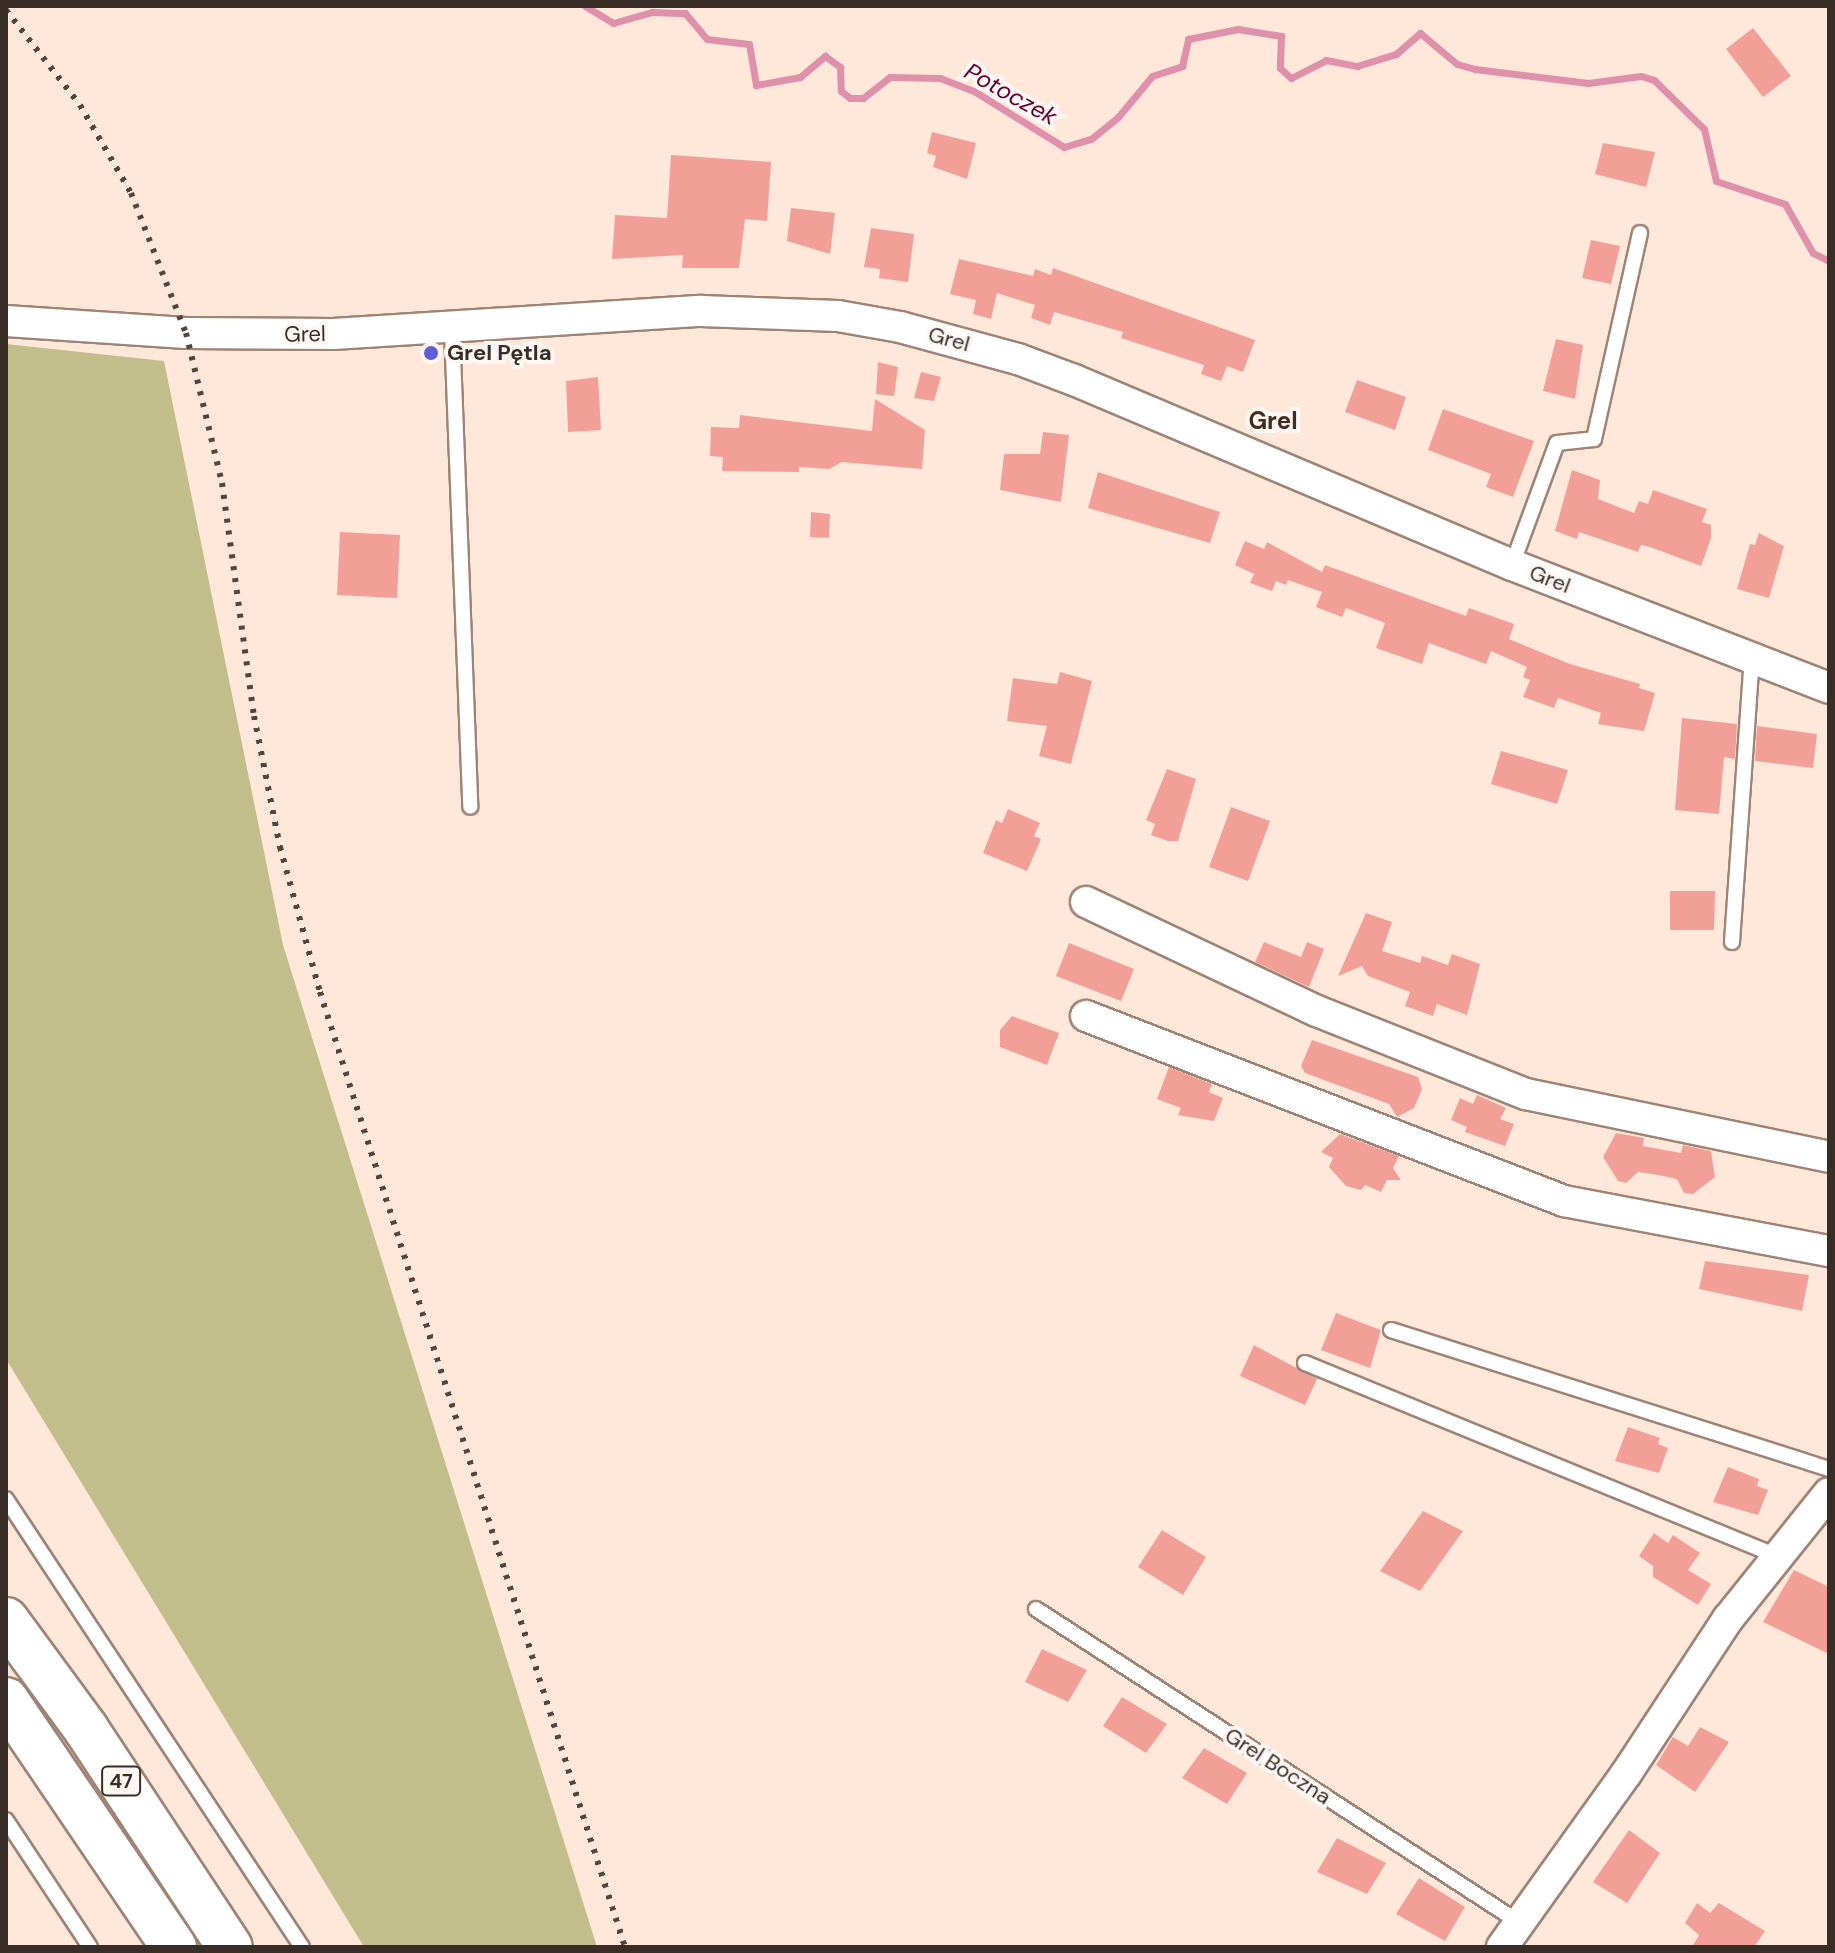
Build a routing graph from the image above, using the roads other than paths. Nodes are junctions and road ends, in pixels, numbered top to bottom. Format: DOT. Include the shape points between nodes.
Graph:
graph roads {
  1 [pos="1640,233"];
  2 [pos="6,321"];
  3 [pos="452,329"];
  4 [pos="1512,565"];
  5 [pos="1752,657"];
  6 [pos="1829,688"];
  7 [pos="470,807"];
  8 [pos="1086,902"];
  9 [pos="1732,942"];
  10 [pos="1086,1016"];
  11 [pos="1829,1157"];
  12 [pos="1829,1251"];
  13 [pos="1391,1330"];
  14 [pos="1305,1363"];
  15 [pos="1829,1469"];
  16 [pos="1829,1493"];
  17 [pos="6,1499"];
  18 [pos="1777,1556"];
  19 [pos="1036,1609"];
  20 [pos="6,1620"];
  21 [pos="6,1700"];
  22 [pos="6,1820"];
  23 [pos="1520,1923"];
  24 [pos="90,1947"];
  25 [pos="174,1947"];
  26 [pos="230,1947"];
  27 [pos="302,1947"];
  28 [pos="1502,1947"];
  1 -- 4 [label="lane" via="1594,439 1557,443"];
  2 -- 3 [label="street, Grel" via="269,335"];
  3 -- 4 [label="street, Grel" via="701,311 806,314 900,327 1074,380"];
  3 -- 7 [label="lane"];
  4 -- 5 [label="street, Grel"];
  5 -- 6 [label="street, Grel"];
  5 -- 9 [label="lane"];
  8 -- 11 [label="street" via="1317,1011 1526,1094"];
  10 -- 12 [label="street" via="1564,1201"];
  13 -- 15 [label="lane"];
  14 -- 18 [label="lane"];
  16 -- 18 [label="street"];
  17 -- 27 [label="lane"];
  18 -- 23 [label="street"];
  19 -- 23 [label="lane, Grel Boczna"];
  20 -- 26 [label="main road, 47" via="86,1729"];
  21 -- 25 [label="main road, 47"];
  22 -- 24 [label="lane"];
  23 -- 28 [label="street"];
}
